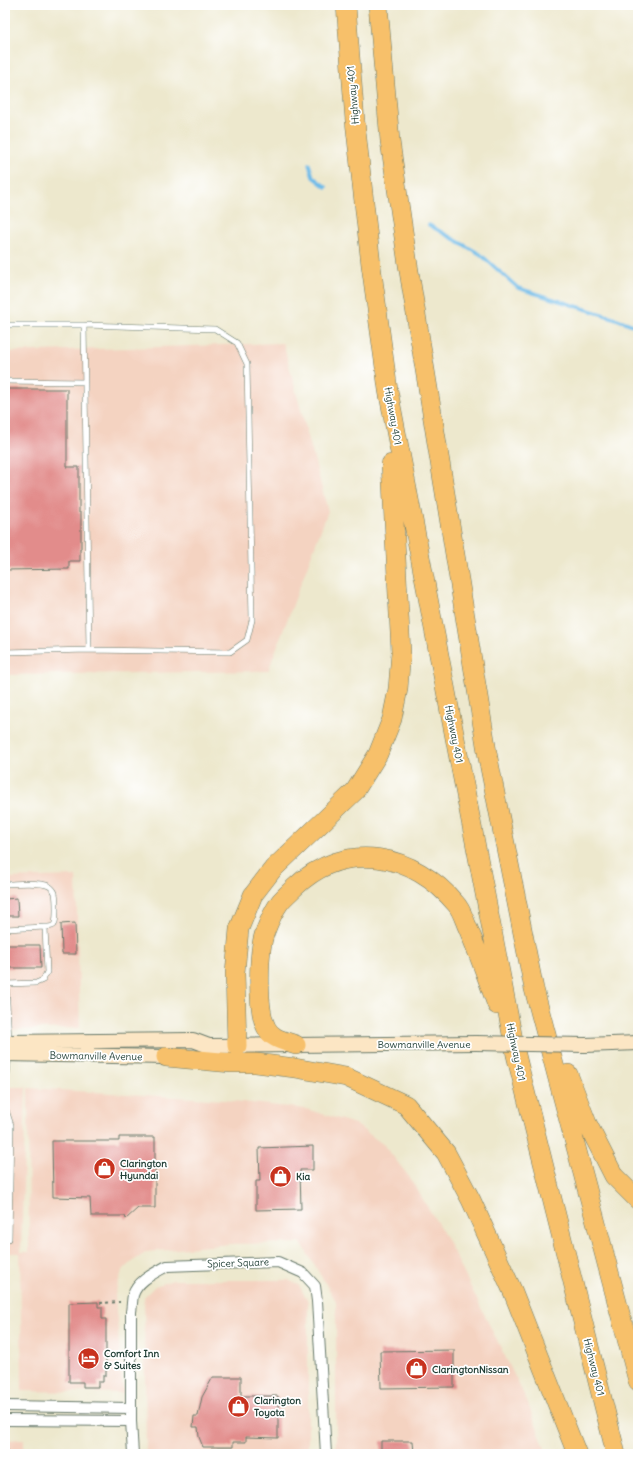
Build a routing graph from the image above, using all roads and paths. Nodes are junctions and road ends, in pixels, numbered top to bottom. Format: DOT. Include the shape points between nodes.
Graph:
graph roads {
  1 [pos="346,5"];
  2 [pos="378,5"];
  3 [pos="84,325"];
  4 [pos="5,326"];
  5 [pos="5,381"];
  6 [pos="85,382"];
  7 [pos="388,390"];
  8 [pos="89,650"];
  9 [pos="5,652"];
  10 [pos="5,884"];
  11 [pos="45,928"];
  12 [pos="5,929"];
  13 [pos="6,984"];
  14 [pos="534,989"];
  15 [pos="638,1043"];
  16 [pos="296,1044"];
  17 [pos="209,1046"];
  18 [pos="238,1046"];
  19 [pos="7,1048"];
  20 [pos="516,1055"];
  21 [pos="166,1057"];
  22 [pos="5,1096"];
  23 [pos="5,1107"];
  24 [pos="8,1125"];
  25 [pos="10,1160"];
  26 [pos="5,1166"];
  27 [pos="638,1200"];
  28 [pos="5,1239"];
  29 [pos="120,1302"];
  30 [pos="100,1303"];
  31 [pos="638,1381"];
  32 [pos="5,1406"];
  33 [pos="131,1408"];
  34 [pos="5,1420"];
  35 [pos="131,1421"];
  36 [pos="133,1454"];
  37 [pos="326,1454"];
  38 [pos="576,1454"];
  39 [pos="616,1454"];
  1 -- 7 [label="highway, Highway 401" via="355,122"];
  2 -- 14 [label="highway" via="390,141 409,272 488,758"];
  3 -- 4 [label="lane"];
  3 -- 6 [label="lane"];
  3 -- 8 [label="lane" via="215,329 237,342 247,364 252,612 247,640 230,652"];
  5 -- 6 [label="lane"];
  6 -- 8 [label="lane"];
  7 -- 18 [label="highway" via="401,652 392,719 378,754 355,791 274,869 253,895 239,929 235,973"];
  7 -- 20 [label="highway, Highway 401"];
  8 -- 9 [label="lane"];
  10 -- 11 [label="lane" via="39,884 48,885 53,889 56,920 54,925"];
  11 -- 12 [label="lane"];
  11 -- 13 [label="lane" via="47,972 43,980 36,983"];
  13 -- 19 [label="lane"];
  14 -- 27 [label="highway" via="587,1123 614,1176"];
  14 -- 31 [label="highway"];
  15 -- 16 [label="main road, Bowmanville Avenue, bridge"];
  16 -- 18 [label="main road, Bowmanville Avenue"];
  16 -- 20 [label="highway" via="275,1038 266,1028 259,975 265,932 280,902 307,875 335,862 362,857 397,862 429,878 457,905 475,944"];
  17 -- 18 [label="main road, Bowmanville Avenue"];
  17 -- 19 [label="main road, Bowmanville Avenue" via="193,1040"];
  17 -- 21 [label="main road, Bowmanville Avenue" via="194,1055"];
  19 -- 21 [label="main road, Bowmanville Avenue"];
  19 -- 22 [label="lane"];
  20 -- 39 [label="highway, Highway 401"];
  21 -- 38 [label="highway" via="295,1068 346,1076 406,1105 446,1153 471,1200 514,1292"];
  23 -- 24 [label="lane"];
  24 -- 25 [label="lane"];
  25 -- 26 [label="lane"];
  25 -- 28 [label="lane" via="9,1239"];
  29 -- 30 [label="path"];
  32 -- 33 [label="street"];
  33 -- 35 [label="street, Spicer Square"];
  33 -- 37 [label="street, Spicer Square" via="131,1312 133,1295 138,1285 167,1266 278,1262 303,1273 315,1286"];
  34 -- 35 [label="street"];
  35 -- 36 [label="street, Spicer Square"];
}
